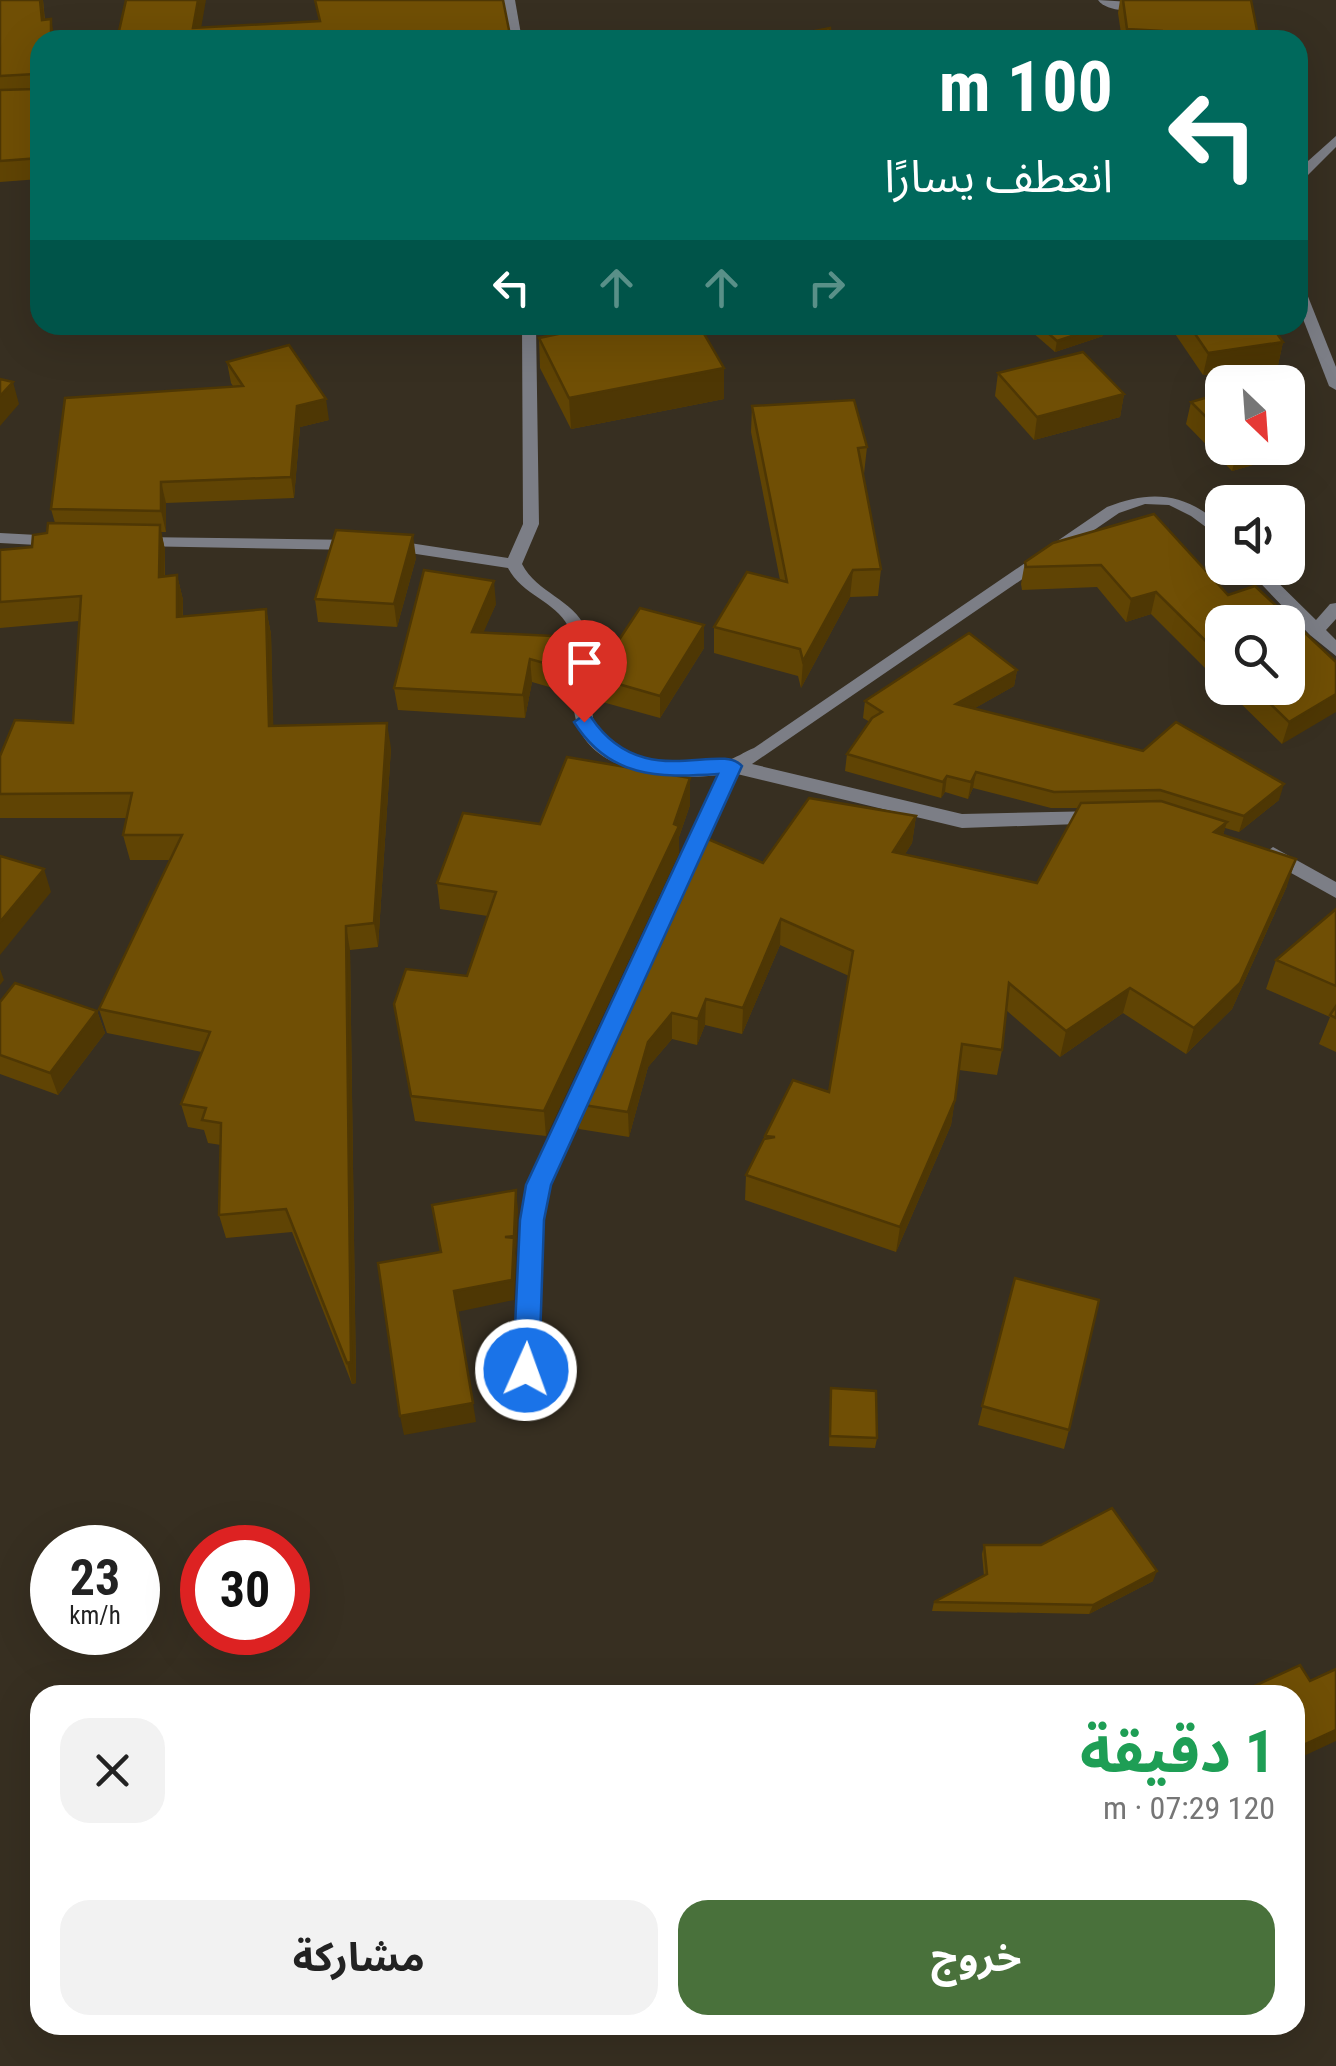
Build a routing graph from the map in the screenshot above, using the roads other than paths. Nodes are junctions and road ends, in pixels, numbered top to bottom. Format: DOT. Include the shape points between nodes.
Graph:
graph roads {
  1 [pos="509,0"];
  2 [pos="1104,0"];
  3 [pos="1131,6"];
  4 [pos="514,30"];
  5 [pos="1336,140"];
  6 [pos="1308,167"];
  7 [pos="1308,315"];
  8 [pos="529,335"];
  9 [pos="1336,386"];
  10 [pos="1205,518"];
  11 [pos="0,538"];
  12 [pos="78,541"];
  13 [pos="116,542"];
  14 [pos="514,564"];
  15 [pos="1271,585"];
  16 [pos="1336,608"];
  17 [pos="1316,631"];
  18 [pos="1336,650"];
  19 [pos="732,766"];
  20 [pos="1116,818"];
  21 [pos="1246,846"];
  22 [pos="1336,891"];
  23 [pos="526,1370"];
  1 -- 4 [label="street"];
  2 -- 3 [label="street"];
  5 -- 6 [label="street"];
  7 -- 9 [label="street"];
  8 -- 14 [label="street" via="532,524"];
  10 -- 19 [label="street" via="1172,500 1134,500 1113,510"];
  11 -- 12 [label="street"];
  13 -- 14 [label="street" via="386,545"];
  14 -- 19 [label="street" via="522,582 575,622 588,664 584,722 597,741 642,765"];
  15 -- 17 [label="street"];
  16 -- 17 [label="street"];
  17 -- 18 [label="street"];
  19 -- 20 [label="street" via="962,821"];
  19 -- 23 [label="street" via="538,1185"];
  21 -- 22 [label="street" via="1282,857"];
}
